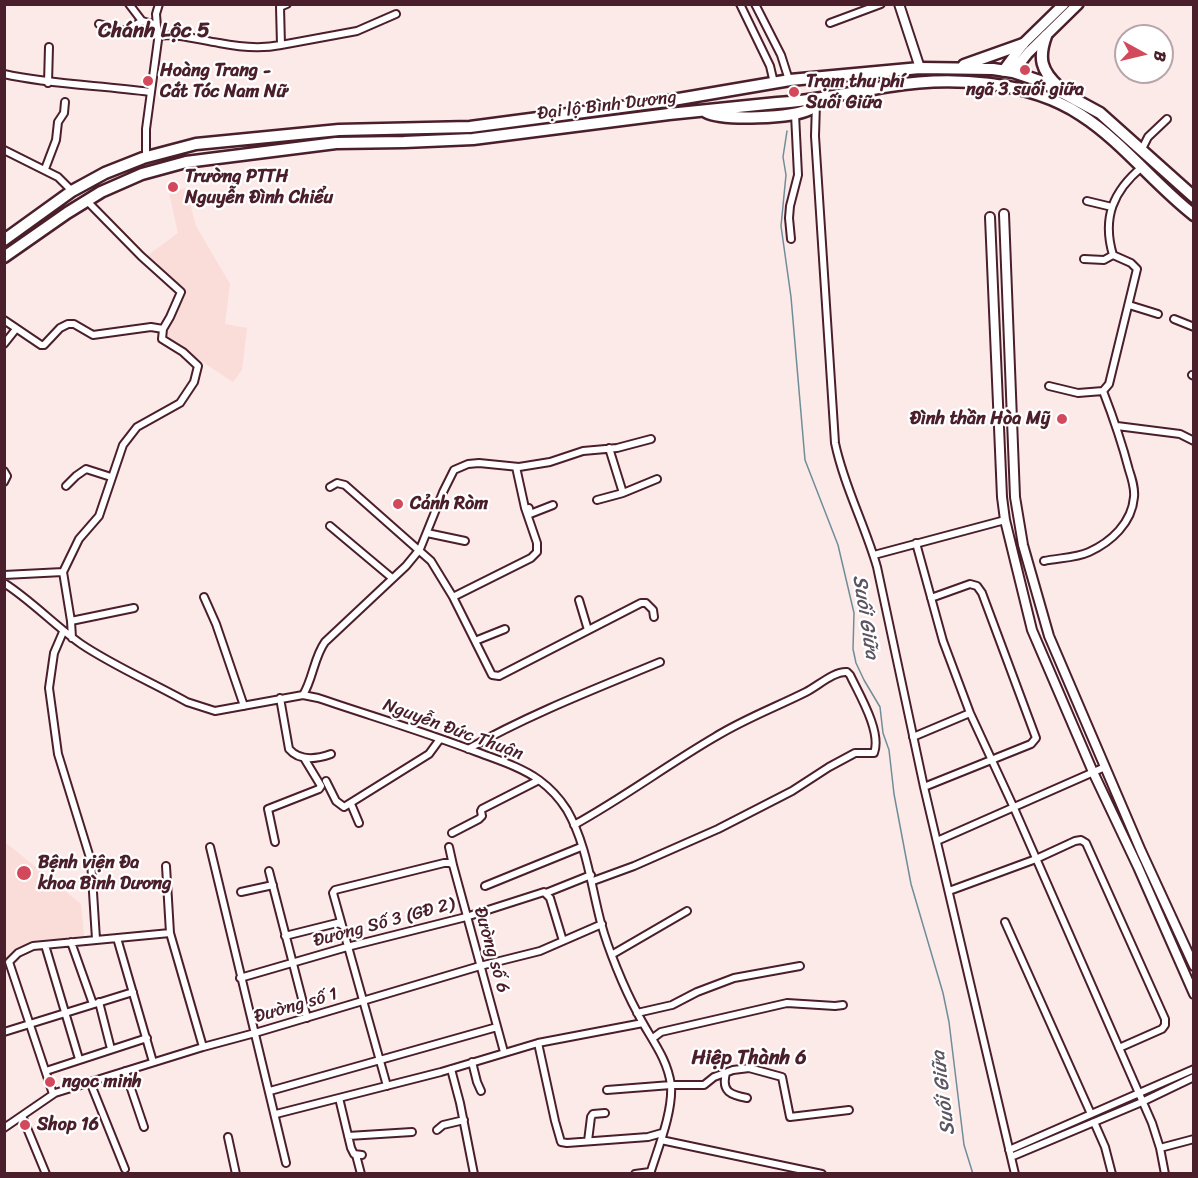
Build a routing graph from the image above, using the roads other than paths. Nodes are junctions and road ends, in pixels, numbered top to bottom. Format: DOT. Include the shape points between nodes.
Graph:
graph roads {
  1 [pos="129,4"];
  2 [pos="159,4"];
  3 [pos="287,4"];
  4 [pos="740,4"];
  5 [pos="755,4"];
  6 [pos="880,4"];
  7 [pos="899,4"];
  8 [pos="1064,4"];
  9 [pos="1078,4"];
  10 [pos="280,6"];
  11 [pos="396,14"];
  12 [pos="142,21"];
  13 [pos="830,23"];
  14 [pos="99,24"];
  15 [pos="156,25"];
  16 [pos="157,36"];
  17 [pos="1046,36"];
  18 [pos="1023,44"];
  19 [pos="281,45"];
  20 [pos="49,47"];
  21 [pos="955,67"];
  22 [pos="920,68"];
  23 [pos="1008,72"];
  24 [pos="4,74"];
  25 [pos="788,77"];
  26 [pos="773,79"];
  27 [pos="924,82"];
  28 [pos="48,83"];
  29 [pos="1001,86"];
  30 [pos="150,92"];
  31 [pos="1071,96"];
  32 [pos="817,99"];
  33 [pos="65,102"];
  34 [pos="704,111"];
  35 [pos="795,114"];
  36 [pos="1167,119"];
  37 [pos="1142,149"];
  38 [pos="4,150"];
  39 [pos="146,157"];
  40 [pos="1142,167"];
  41 [pos="45,170"];
  42 [pos="72,191"];
  43 [pos="1194,196"];
  44 [pos="1087,201"];
  45 [pos="84,203"];
  46 [pos="1112,207"];
  47 [pos="1004,214"];
  48 [pos="1194,215"];
  49 [pos="990,217"];
  50 [pos="791,239"];
  51 [pos="4,240"];
  52 [pos="1113,255"];
  53 [pos="4,257"];
  54 [pos="1084,259"];
  55 [pos="1129,305"];
  56 [pos="1158,314"];
  57 [pos="1174,319"];
  58 [pos="4,320"];
  59 [pos="1194,327"];
  60 [pos="16,329"];
  61 [pos="163,329"];
  62 [pos="4,344"];
  63 [pos="1049,386"];
  64 [pos="1103,391"];
  65 [pos="1117,426"];
  66 [pos="651,439"];
  67 [pos="1194,441"];
  68 [pos="609,448"];
  69 [pos="518,467"];
  70 [pos="4,471"];
  71 [pos="111,477"];
  72 [pos="657,479"];
  73 [pos="4,482"];
  74 [pos="66,486"];
  75 [pos="330,487"];
  76 [pos="623,493"];
  77 [pos="597,500"];
  78 [pos="553,505"];
  79 [pos="1005,520"];
  80 [pos="330,526"];
  81 [pos="427,533"];
  82 [pos="465,541"];
  83 [pos="916,543"];
  84 [pos="420,549"];
  85 [pos="874,555"];
  86 [pos="1044,561"];
  87 [pos="63,572"];
  88 [pos="4,574"];
  89 [pos="392,579"];
  90 [pos="4,583"];
  91 [pos="204,597"];
  92 [pos="453,597"];
  93 [pos="931,598"];
  94 [pos="579,600"];
  95 [pos="134,608"];
  96 [pos="654,617"];
  97 [pos="71,621"];
  98 [pos="505,629"];
  99 [pos="588,630"];
  100 [pos="63,632"];
  101 [pos="72,638"];
  102 [pos="475,641"];
  103 [pos="660,662"];
  104 [pos="303,695"];
  105 [pos="280,698"];
  106 [pos="244,706"];
  107 [pos="970,713"];
  108 [pos="913,737"];
  109 [pos="440,739"];
  110 [pos="468,749"];
  111 [pos="331,754"];
  112 [pos="304,758"];
  113 [pos="990,759"];
  114 [pos="1105,766"];
  115 [pos="1093,772"];
  116 [pos="538,780"];
  117 [pos="326,781"];
  118 [pos="924,787"];
  119 [pos="351,804"];
  120 [pos="1014,808"];
  121 [pos="359,824"];
  122 [pos="574,825"];
  123 [pos="452,833"];
  124 [pos="937,840"];
  125 [pos="275,842"];
  126 [pos="210,847"];
  127 [pos="449,847"];
  128 [pos="582,847"];
  129 [pos="1036,859"];
  130 [pos="453,865"];
  131 [pos="166,866"];
  132 [pos="269,871"];
  133 [pos="592,878"];
  134 [pos="273,885"];
  135 [pos="485,886"];
  136 [pos="949,891"];
  137 [pos="241,892"];
  138 [pos="546,893"];
  139 [pos="687,911"];
  140 [pos="466,917"];
  141 [pos="341,922"];
  142 [pos="1005,922"];
  143 [pos="602,924"];
  144 [pos="170,933"];
  145 [pos="285,936"];
  146 [pos="117,938"];
  147 [pos="96,939"];
  148 [pos="563,941"];
  149 [pos="71,942"];
  150 [pos="45,945"];
  151 [pos="347,947"];
  152 [pos="613,954"];
  153 [pos="292,963"];
  154 [pos="480,966"];
  155 [pos="800,966"];
  156 [pos="1194,966"];
  157 [pos="240,978"];
  158 [pos="133,992"];
  159 [pos="1194,994"];
  160 [pos="362,1002"];
  161 [pos="96,1003"];
  162 [pos="843,1005"];
  163 [pos="65,1013"];
  164 [pos="637,1013"];
  165 [pos="307,1018"];
  166 [pos="643,1023"];
  167 [pos="31,1024"];
  168 [pos="497,1028"];
  169 [pos="4,1032"];
  170 [pos="255,1033"];
  171 [pos="147,1038"];
  172 [pos="653,1038"];
  173 [pos="538,1043"];
  174 [pos="203,1047"];
  175 [pos="1119,1048"];
  176 [pos="111,1049"];
  177 [pos="504,1052"];
  178 [pos="79,1059"];
  179 [pos="381,1059"];
  180 [pos="153,1062"];
  181 [pos="472,1062"];
  182 [pos="451,1069"];
  183 [pos="1194,1069"];
  184 [pos="46,1071"];
  185 [pos="125,1071"];
  186 [pos="726,1073"];
  187 [pos="1194,1077"];
  188 [pos="90,1082"];
  189 [pos="671,1085"];
  190 [pos="387,1086"];
  191 [pos="607,1090"];
  192 [pos="270,1091"];
  193 [pos="481,1092"];
  194 [pos="1138,1092"];
  195 [pos="53,1094"];
  196 [pos="339,1098"];
  197 [pos="747,1098"];
  198 [pos="1142,1102"];
  199 [pos="849,1110"];
  200 [pos="605,1113"];
  201 [pos="276,1114"];
  202 [pos="1091,1114"];
  203 [pos="22,1116"];
  204 [pos="464,1120"];
  205 [pos="1094,1122"];
  206 [pos="144,1127"];
  207 [pos="4,1128"];
  208 [pos="437,1130"];
  209 [pos="412,1132"];
  210 [pos="348,1136"];
  211 [pos="228,1137"];
  212 [pos="662,1137"];
  213 [pos="1194,1139"];
  214 [pos="588,1141"];
  215 [pos="1160,1148"];
  216 [pos="1010,1150"];
  217 [pos="1011,1157"];
  218 [pos="286,1162"];
  219 [pos="125,1169"];
  220 [pos="46,1173"];
  221 [pos="236,1173"];
  222 [pos="361,1173"];
  223 [pos="474,1173"];
  224 [pos="635,1173"];
  225 [pos="650,1173"];
  226 [pos="820,1173"];
  227 [pos="1015,1173"];
  228 [pos="1112,1173"];
  229 [pos="1165,1173"];
  1 -- 12 [label="street"];
  2 -- 15 [label="street"];
  3 -- 10 [label="street"];
  4 -- 26 [label="street"];
  5 -- 25 [label="street"];
  6 -- 13 [label="street"];
  7 -- 22 [label="street"];
  8 -- 18 [label="main road"];
  9 -- 17 [label="main road"];
  10 -- 19 [label="street"];
  11 -- 19 [label="street" via="357,32"];
  12 -- 14 [label="street" via="125,30"];
  12 -- 15 [label="street"];
  15 -- 16 [label="street"];
  16 -- 19 [label="street" via="167,34 255,47"];
  16 -- 30 [label="street"];
  17 -- 23 [label="main road"];
  17 -- 31 [label="highway" via="1041,49 1043,67 1056,85"];
  18 -- 21 [label="highway"];
  18 -- 23 [label="main road"];
  20 -- 28 [label="street"];
  21 -- 22 [label="highway, Đại lộ Bình Dương"];
  21 -- 23 [label="highway, Đại lộ Bình Dương"];
  22 -- 25 [label="highway, Đại lộ Bình Dương"];
  22 -- 27 [label="highway"];
  23 -- 29 [label="highway"];
  23 -- 31 [label="highway, Đại lộ Bình Dương" via="1043,82"];
  24 -- 28 [label="street"];
  25 -- 26 [label="highway, Đại lộ Bình Dương"];
  26 -- 39 [label="highway, Đại lộ Bình Dương" via="667,101 470,127 339,130 196,144"];
  27 -- 29 [label="highway, Đại lộ Bình Dương"];
  27 -- 32 [label="highway, Đại lộ Bình Dương"];
  28 -- 30 [label="street"];
  29 -- 40 [label="highway, Đại lộ Bình Dương" via="1041,95 1081,114"];
  30 -- 39 [label="street"];
  31 -- 37 [label="highway, Đại lộ Bình Dương" via="1100,113"];
  32 -- 34 [label="highway, Đại lộ Bình Dương"];
  32 -- 35 [label="highway" via="810,109"];
  32 -- 85 [label="street" via="815,136 833,433 842,471"];
  33 -- 41 [label="street"];
  34 -- 35 [label="highway" via="726,118"];
  34 -- 45 [label="highway, Đại lộ Bình Dương" via="473,139 336,143 223,156 142,174"];
  35 -- 50 [label="street" via="798,175 790,206"];
  36 -- 37 [label="street" via="1148,137"];
  37 -- 43 [label="highway, Đại lộ Bình Dương"];
  38 -- 41 [label="street"];
  39 -- 42 [label="highway, Đại lộ Bình Dương"];
  40 -- 46 [label="street" via="1128,179"];
  40 -- 48 [label="highway, Đại lộ Bình Dương"];
  41 -- 42 [label="street"];
  42 -- 45 [label="highway"];
  42 -- 51 [label="highway, Đại lộ Bình Dương"];
  44 -- 46 [label="street"];
  45 -- 53 [label="highway, Đại lộ Bình Dương"];
  45 -- 61 [label="street" via="181,292"];
  46 -- 52 [label="street" via="1109,221"];
  47 -- 114 [label="street" via="1016,497 1023,544 1046,628"];
  49 -- 79 [label="street"];
  52 -- 54 [label="street" via="1104,261"];
  52 -- 55 [label="street" via="1137,269"];
  55 -- 56 [label="street"];
  55 -- 64 [label="street" via="1114,369"];
  57 -- 59 [label="street"];
  58 -- 60 [label="street"];
  60 -- 61 [label="street" via="44,345 68,324 93,335 151,327"];
  60 -- 62 [label="street"];
  61 -- 71 [label="street" via="162,339 198,366 194,382 180,403 137,427 123,445"];
  63 -- 64 [label="street" via="1078,393"];
  64 -- 65 [label="street"];
  65 -- 67 [label="street" via="1180,434"];
  65 -- 86 [label="street" via="1134,489 1129,517 1105,544 1087,553"];
  66 -- 68 [label="street"];
  68 -- 69 [label="street"];
  68 -- 76 [label="street"];
  69 -- 78 [label="street" via="530,514"];
  69 -- 81 [label="street" via="479,463 454,470"];
  69 -- 92 [label="street" via="537,552"];
  70 -- 73 [label="street"];
  71 -- 74 [label="street" via="86,469"];
  71 -- 87 [label="street" via="99,516 79,539"];
  72 -- 76 [label="street"];
  75 -- 84 [label="street" via="337,483 345,485"];
  76 -- 77 [label="street"];
  79 -- 83 [label="street"];
  79 -- 115 [label="street" via="1032,630"];
  80 -- 89 [label="street"];
  81 -- 82 [label="street"];
  81 -- 84 [label="street"];
  83 -- 85 [label="street"];
  83 -- 93 [label="street"];
  84 -- 89 [label="street"];
  84 -- 92 [label="street"];
  85 -- 108 [label="street"];
  87 -- 88 [label="street"];
  87 -- 97 [label="street"];
  89 -- 104 [label="street" via="321,648"];
  90 -- 100 [label="street, Nguyễn Đức Thuận"];
  91 -- 106 [label="street"];
  92 -- 102 [label="street"];
  93 -- 107 [label="street"];
  93 -- 113 [label="street" via="970,584 977,586 1034,729 1036,738 1031,744"];
  94 -- 99 [label="street"];
  95 -- 97 [label="street"];
  96 -- 99 [label="street" via="646,603 640,603"];
  97 -- 101 [label="street"];
  98 -- 102 [label="street"];
  99 -- 102 [label="street" via="495,676"];
  100 -- 101 [label="street, Nguyễn Đức Thuận"];
  100 -- 147 [label="street" via="54,653 49,688 58,754 91,861"];
  101 -- 106 [label="street, Nguyễn Đức Thuận" via="187,702 215,711"];
  103 -- 110 [label="street" via="566,701"];
  104 -- 105 [label="street, Nguyễn Đức Thuận"];
  104 -- 109 [label="street, Nguyễn Đức Thuận"];
  105 -- 106 [label="street, Nguyễn Đức Thuận"];
  105 -- 112 [label="street" via="289,749"];
  107 -- 108 [label="street"];
  107 -- 113 [label="street"];
  108 -- 118 [label="street"];
  109 -- 110 [label="street, Nguyễn Đức Thuận"];
  109 -- 119 [label="street" via="429,754"];
  110 -- 116 [label="street, Nguyễn Đức Thuận"];
  111 -- 112 [label="street"];
  112 -- 125 [label="street" via="321,786 268,809"];
  113 -- 118 [label="street"];
  113 -- 120 [label="street"];
  114 -- 115 [label="street"];
  114 -- 156 [label="street"];
  115 -- 120 [label="street"];
  115 -- 159 [label="street"];
  116 -- 122 [label="street, Nguyễn Đức Thuận" via="551,790"];
  116 -- 123 [label="street" via="482,809 479,819"];
  117 -- 119 [label="street" via="336,801 344,807"];
  118 -- 124 [label="street"];
  119 -- 121 [label="street"];
  120 -- 124 [label="street"];
  120 -- 129 [label="street"];
  122 -- 128 [label="street, Nguyễn Đức Thuận"];
  122 -- 133 [label="street, Đường Số 3 (GĐ 2)" via="715,737 840,673 847,672 866,706 874,753 855,753 718,829 634,866"];
  124 -- 136 [label="street"];
  126 -- 157 [label="street"];
  127 -- 130 [label="street, Đường số 6"];
  128 -- 133 [label="street, Nguyễn Đức Thuận"];
  128 -- 135 [label="street"];
  129 -- 136 [label="street"];
  129 -- 175 [label="street"];
  129 -- 175 [label="street" via="1075,841 1086,843 1160,1009 1165,1025 1162,1029"];
  130 -- 140 [label="street, Đường số 6"];
  130 -- 141 [label="street" via="444,863 335,890"];
  131 -- 144 [label="street"];
  132 -- 134 [label="street"];
  133 -- 138 [label="street, Đường Số 3 (GĐ 2)"];
  133 -- 143 [label="street, Nguyễn Đức Thuận"];
  134 -- 137 [label="street"];
  134 -- 145 [label="street"];
  136 -- 216 [label="street"];
  138 -- 140 [label="street, Đường Số 3 (GĐ 2)"];
  138 -- 148 [label="street"];
  139 -- 152 [label="street"];
  140 -- 151 [label="street, Đường Số 3 (GĐ 2)"];
  140 -- 154 [label="street, Đường số 6"];
  141 -- 145 [label="street"];
  141 -- 151 [label="street"];
  142 -- 202 [label="street"];
  143 -- 148 [label="street, Đường số 1"];
  143 -- 152 [label="street, Nguyễn Đức Thuận"];
  144 -- 146 [label="street"];
  144 -- 174 [label="street"];
  145 -- 153 [label="street"];
  146 -- 147 [label="street"];
  146 -- 158 [label="street"];
  147 -- 149 [label="street"];
  148 -- 154 [label="street, Đường số 1"];
  149 -- 150 [label="street"];
  149 -- 161 [label="street"];
  150 -- 163 [label="street"];
  150 -- 167 [label="street" via="18,953 9,962"];
  151 -- 153 [label="street, Đường Số 3 (GĐ 2)"];
  151 -- 160 [label="street"];
  152 -- 164 [label="street, Nguyễn Đức Thuận"];
  153 -- 157 [label="street, Đường Số 3 (GĐ 2)"];
  153 -- 165 [label="street"];
  154 -- 160 [label="street, Đường số 1"];
  154 -- 168 [label="street, Đường số 6"];
  155 -- 164 [label="street" via="734,978 672,1005"];
  157 -- 170 [label="street"];
  158 -- 161 [label="street"];
  158 -- 171 [label="street"];
  160 -- 165 [label="street, Đường số 1"];
  160 -- 179 [label="street"];
  161 -- 163 [label="street"];
  161 -- 176 [label="street"];
  162 -- 172 [label="street" via="787,1003 661,1032"];
  163 -- 167 [label="street"];
  163 -- 178 [label="street"];
  164 -- 166 [label="street, Nguyễn Đức Thuận"];
  165 -- 170 [label="street, Đường số 1"];
  166 -- 172 [label="street, Nguyễn Đức Thuận"];
  166 -- 173 [label="street"];
  167 -- 169 [label="street"];
  167 -- 184 [label="street"];
  168 -- 177 [label="street, Đường số 6"];
  168 -- 179 [label="street"];
  170 -- 174 [label="street, Đường số 1"];
  170 -- 192 [label="street"];
  171 -- 176 [label="street"];
  171 -- 180 [label="street"];
  172 -- 189 [label="street, Nguyễn Đức Thuận" via="666,1061"];
  173 -- 177 [label="street"];
  173 -- 214 [label="street" via="561,1142"];
  174 -- 180 [label="street, Đường số 1"];
  175 -- 194 [label="street"];
  176 -- 178 [label="street"];
  177 -- 181 [label="street"];
  178 -- 184 [label="street"];
  179 -- 190 [label="street"];
  179 -- 192 [label="street"];
  180 -- 185 [label="street, Đường số 1"];
  181 -- 182 [label="street"];
  181 -- 193 [label="street"];
  182 -- 190 [label="street"];
  182 -- 204 [label="street"];
  183 -- 194 [label="street"];
  184 -- 195 [label="street"];
  185 -- 188 [label="street, Đường số 1"];
  185 -- 206 [label="street"];
  186 -- 189 [label="street" via="704,1085"];
  186 -- 197 [label="street" via="724,1080 730,1095"];
  186 -- 199 [label="street" via="749,1068 781,1076 790,1117"];
  187 -- 198 [label="street"];
  188 -- 195 [label="street, Đường số 1"];
  188 -- 219 [label="street"];
  189 -- 191 [label="street"];
  189 -- 212 [label="street, Nguyễn Đức Thuận"];
  190 -- 196 [label="street"];
  192 -- 201 [label="street"];
  194 -- 198 [label="street"];
  194 -- 202 [label="street"];
  195 -- 203 [label="street, Đường số 1"];
  196 -- 201 [label="street"];
  196 -- 210 [label="street"];
  198 -- 205 [label="street"];
  198 -- 215 [label="street"];
  200 -- 214 [label="street" via="591,1117"];
  201 -- 218 [label="street"];
  202 -- 216 [label="street"];
  203 -- 207 [label="street, Đường số 1"];
  203 -- 220 [label="street"];
  204 -- 208 [label="street"];
  204 -- 223 [label="street"];
  205 -- 217 [label="street"];
  205 -- 228 [label="street"];
  209 -- 210 [label="street"];
  210 -- 222 [label="street" via="351,1148 359,1155"];
  211 -- 221 [label="street"];
  212 -- 214 [label="street"];
  212 -- 225 [label="street, Nguyễn Đức Thuận"];
  212 -- 226 [label="street"];
  213 -- 215 [label="street"];
  215 -- 229 [label="street"];
  216 -- 217 [label="street"];
  217 -- 227 [label="street"];
  224 -- 225 [label="street"];
}
